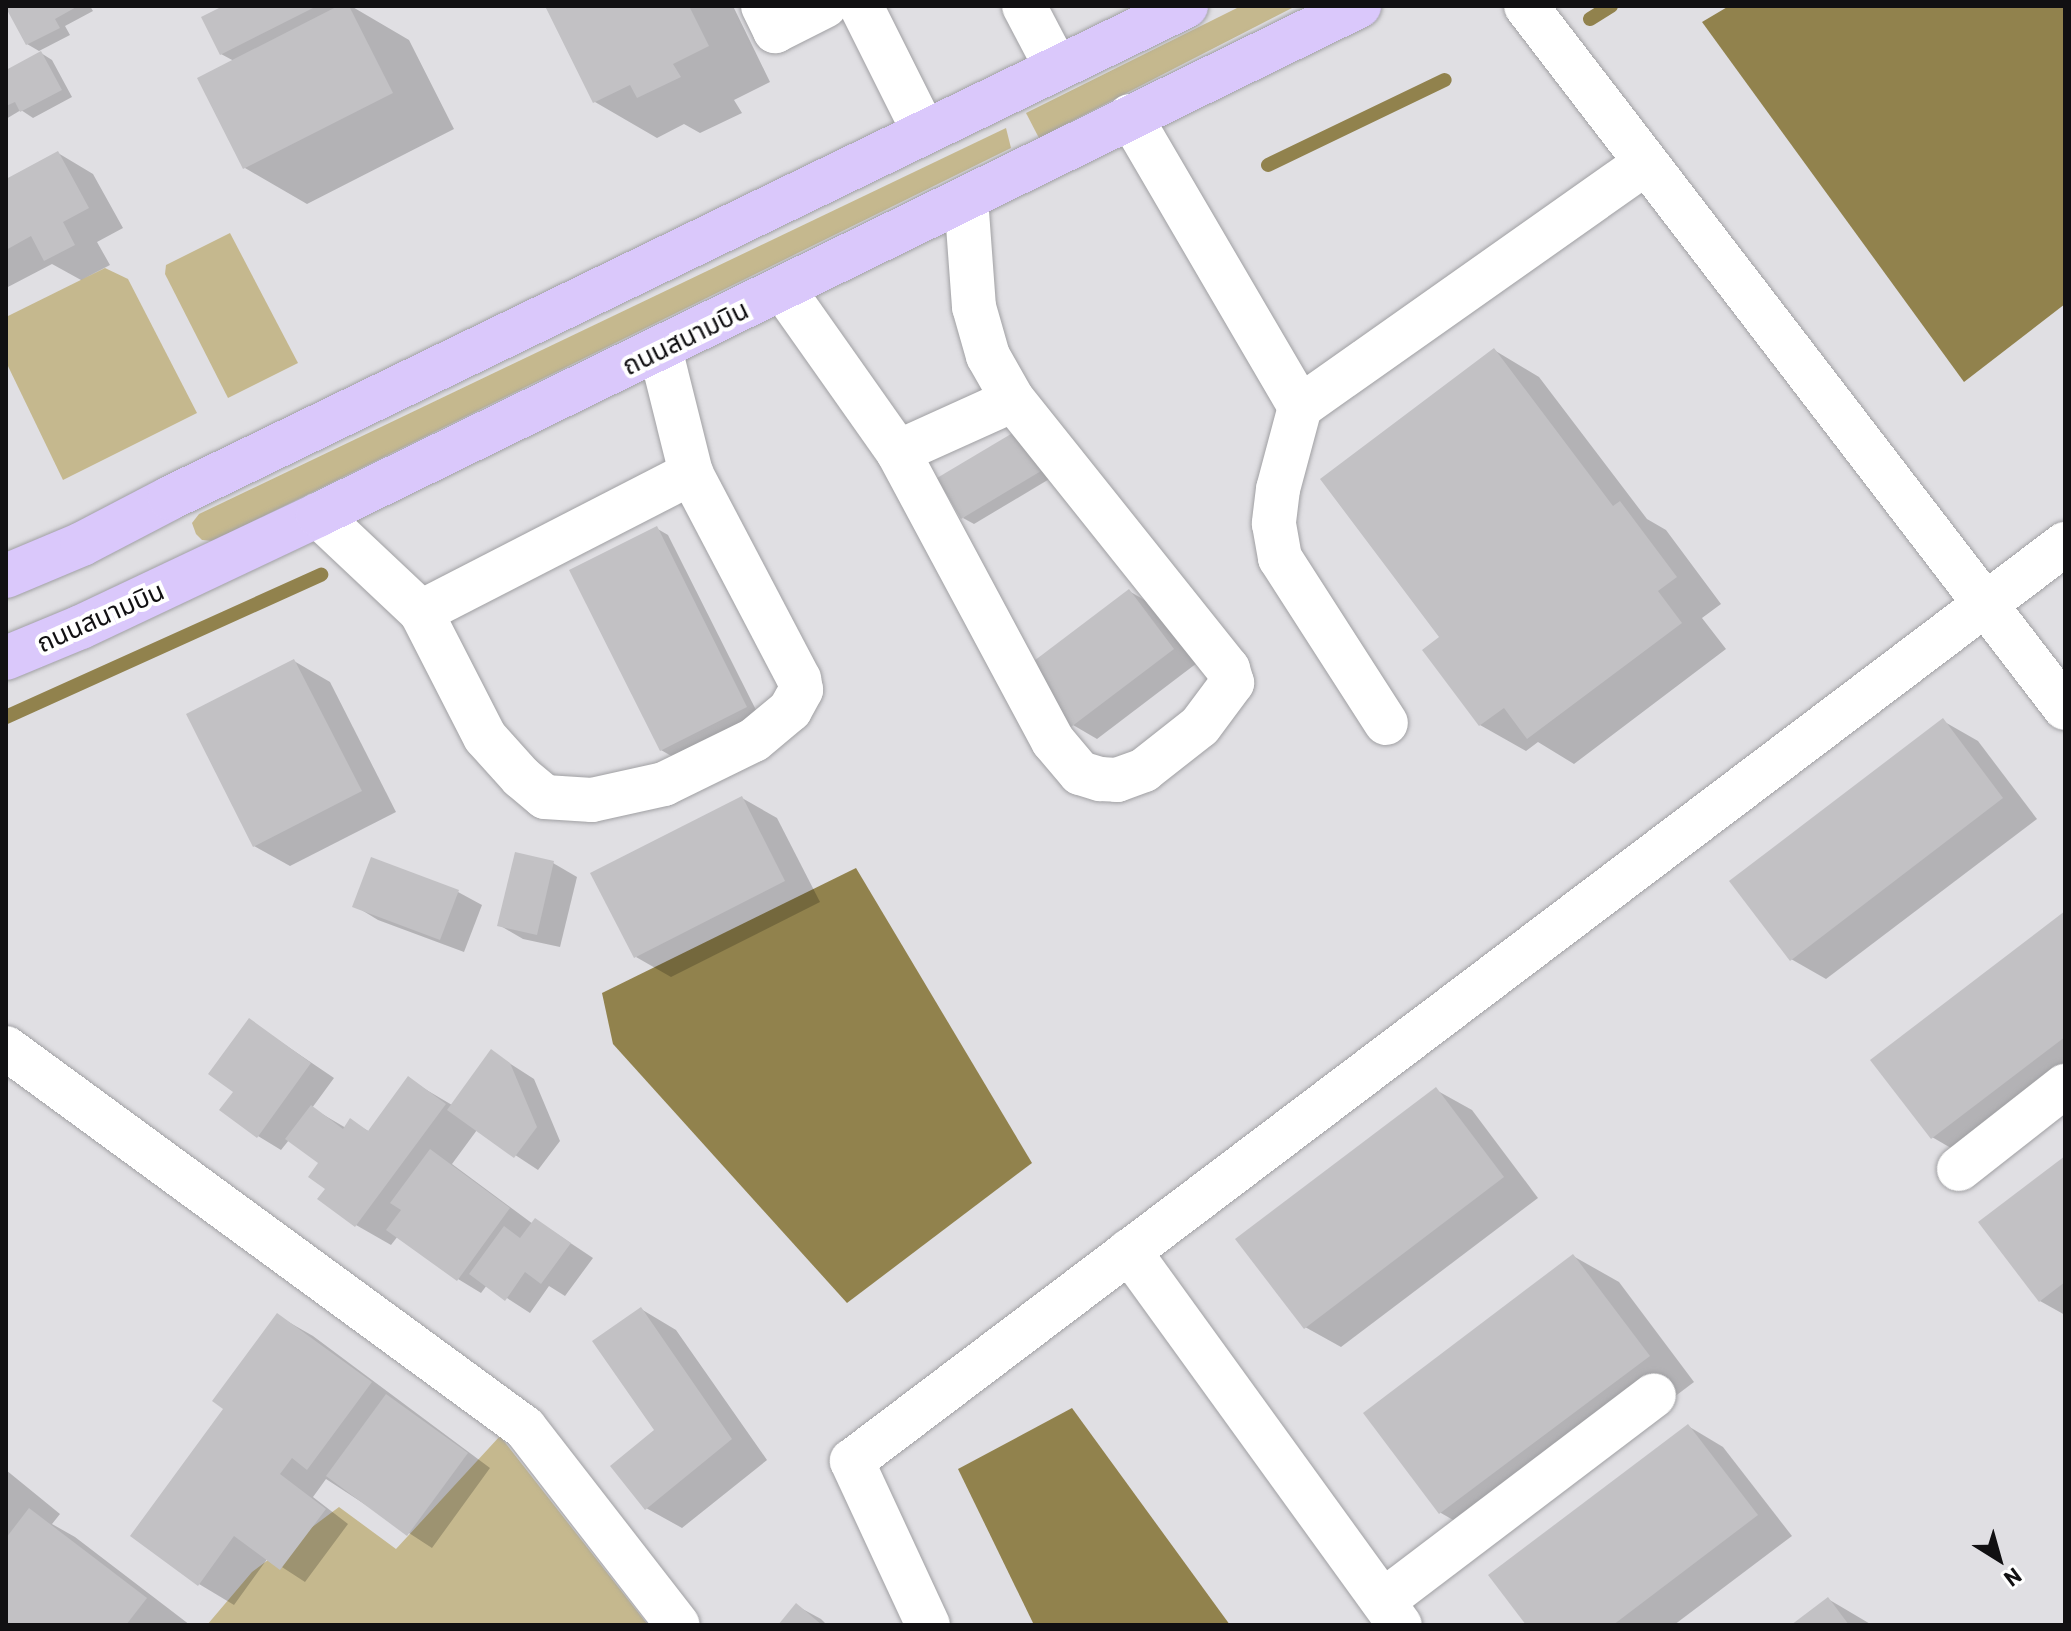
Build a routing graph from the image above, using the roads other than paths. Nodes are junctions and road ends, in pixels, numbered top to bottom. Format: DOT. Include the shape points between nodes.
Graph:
graph roads {
  1 [pos="763,6"];
  2 [pos="825,6"];
  3 [pos="861,6"];
  4 [pos="1024,6"];
  5 [pos="1186,6"];
  6 [pos="1359,6"];
  7 [pos="1526,6"];
  8 [pos="1056,67"];
  9 [pos="1130,116"];
  10 [pos="924,132"];
  11 [pos="1645,164"];
  12 [pos="966,199"];
  13 [pos="783,289"];
  14 [pos="660,349"];
  15 [pos="1013,400"];
  16 [pos="1300,407"];
  17 [pos="898,452"];
  18 [pos="691,473"];
  19 [pos="318,515"];
  20 [pos="2065,544"];
  21 [pos="6,576"];
  22 [pos="1987,603"];
  23 [pos="421,612"];
  24 [pos="6,658"];
  25 [pos="2065,708"];
  26 [pos="1386,723"];
  27 [pos="6,1048"];
  28 [pos="2065,1086"];
  29 [pos="1959,1169"];
  30 [pos="1129,1251"];
  31 [pos="1654,1395"];
  32 [pos="1392,1613"];
  33 [pos="678,1625"];
  34 [pos="928,1625"];
  1 -- 2 [label="street" via="775,31"];
  3 -- 10 [label="street"];
  4 -- 8 [label="street"];
  5 -- 8 [label="main road"];
  6 -- 9 [label="main road, ถนนสนามบิน"];
  7 -- 11 [label="street"];
  8 -- 10 [label="main road"];
  9 -- 12 [label="main road, ถนนสนามบิน"];
  9 -- 16 [label="street"];
  10 -- 21 [label="main road" via="82,544"];
  11 -- 16 [label="street"];
  11 -- 22 [label="street"];
  12 -- 13 [label="main road, ถนนสนามบิน"];
  12 -- 15 [label="street" via="974,307 988,356"];
  13 -- 14 [label="main road, ถนนสนามบิน"];
  13 -- 17 [label="street"];
  14 -- 18 [label="street"];
  14 -- 19 [label="main road, ถนนสนามบิน"];
  15 -- 17 [label="street"];
  15 -- 17 [label="street" via="1228,669 1232,683 1217,707 1144,770 1117,780 1080,773 1053,741"];
  16 -- 26 [label="street" via="1278,489 1274,524 1280,558"];
  18 -- 23 [label="street"];
  18 -- 23 [label="street" via="799,679 801,690 790,710 754,740 664,784 592,800 545,797 485,737"];
  19 -- 23 [label="street"];
  19 -- 24 [label="main road, ถนนสนามบิน"];
  20 -- 22 [label="street"];
  22 -- 25 [label="street"];
  22 -- 30 [label="street"];
  27 -- 33 [label="street" via="525,1428"];
  28 -- 29 [label="street"];
  30 -- 32 [label="street"];
  30 -- 34 [label="street" via="852,1461"];
  31 -- 32 [label="street"];
}
